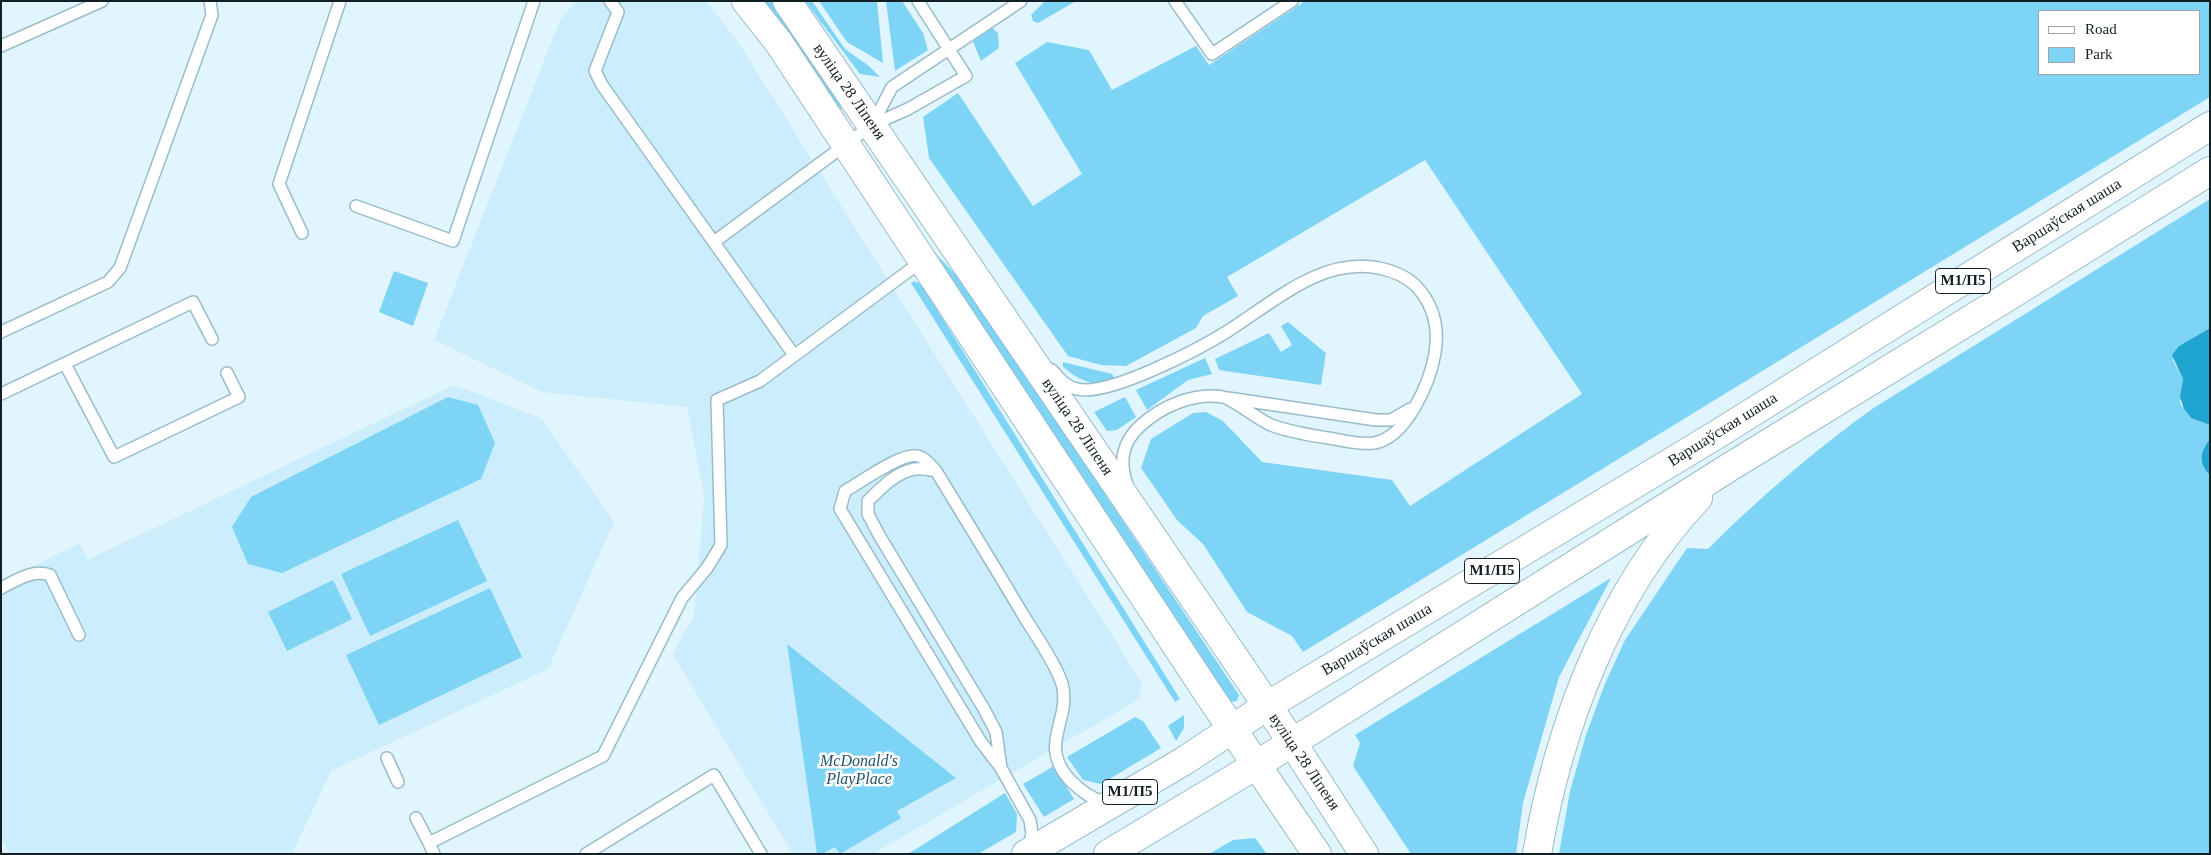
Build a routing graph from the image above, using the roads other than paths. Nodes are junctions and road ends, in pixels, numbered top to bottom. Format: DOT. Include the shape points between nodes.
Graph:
graph roads {
  1 [pos="102,1"];
  2 [pos="210,1"];
  3 [pos="340,1"];
  4 [pos="534,1"];
  5 [pos="610,1"];
  6 [pos="746,1"];
  7 [pos="786,1"];
  8 [pos="918,1"];
  9 [pos="1021,1"];
  10 [pos="1175,1"];
  11 [pos="1292,1"];
  12 [pos="1,46"];
  13 [pos="948,48"];
  14 [pos="872,125"];
  15 [pos="2210,126"];
  16 [pos="845,143"];
  17 [pos="2210,170"];
  18 [pos="356,206"];
  19 [pos="302,233"];
  20 [pos="714,242"];
  21 [pos="922,261"];
  22 [pos="1002,316"];
  23 [pos="1,332"];
  24 [pos="212,339"];
  25 [pos="794,355"];
  26 [pos="65,364"];
  27 [pos="227,373"];
  28 [pos="1,394"];
  29 [pos="1226,398"];
  30 [pos="1418,400"];
  31 [pos="1732,465"];
  32 [pos="936,471"];
  33 [pos="1167,561"];
  34 [pos="1,588"];
  35 [pos="79,635"];
  36 [pos="1267,706"];
  37 [pos="1234,730"];
  38 [pos="1292,742"];
  39 [pos="387,758"];
  40 [pos="1258,764"];
  41 [pos="1001,768"];
  42 [pos="398,782"];
  43 [pos="1110,804"];
  44 [pos="416,818"];
  45 [pos="432,848"];
  46 [pos="1026,853"];
  47 [pos="586,854"];
  48 [pos="761,854"];
  49 [pos="1108,854"];
  50 [pos="1317,854"];
  51 [pos="1364,854"];
  52 [pos="1537,854"];
  1 -- 12 [label="lane"];
  2 -- 23 [label="lane" via="212,15 120,268 108,282"];
  3 -- 19 [label="lane" via="279,184"];
  4 -- 18 [label="lane" via="453,241"];
  5 -- 20 [label="lane" via="618,12 595,71 602,86"];
  6 -- 16 [label="main road, вуліца 28 Ліпеня" via="779,43"];
  7 -- 14 [label="main road, вуліца 28 Ліпеня"];
  8 -- 13 [label="lane"];
  9 -- 13 [label="lane"];
  10 -- 11 [label="lane" via="1212,54"];
  13 -- 14 [label="lane" via="892,87"];
  13 -- 14 [label="lane" via="966,76"];
  14 -- 16 [label="lane"];
  14 -- 22 [label="main road, вуліца 28 Ліпеня"];
  15 -- 36 [label="main road, Варшаўская шаша / М1/П5" via="1716,436"];
  16 -- 20 [label="lane"];
  16 -- 21 [label="main road, вуліца 28 Ліпеня"];
  17 -- 31 [label="main road, М1/П5"];
  20 -- 25 [label="lane"];
  21 -- 25 [label="lane"];
  21 -- 37 [label="main road, вуліца 28 Ліпеня"];
  22 -- 30 [label="lane" via="1032,343 1069,386 1095,390 1124,382 1202,345 1322,273 1356,266 1388,270 1402,276 1423,294 1435,320 1433,364"];
  22 -- 33 [label="main road, вуліца 28 Ліпеня"];
  24 -- 26 [label="lane" via="193,302"];
  25 -- 45 [label="lane" via="760,381 717,400 721,545 682,598 603,756"];
  26 -- 27 [label="lane" via="114,456 239,397"];
  26 -- 28 [label="lane"];
  29 -- 30 [label="lane" via="1383,420 1404,414"];
  29 -- 30 [label="lane" via="1276,427 1366,444 1381,441 1395,433"];
  29 -- 33 [label="lane" via="1197,398 1160,411 1133,433 1123,452 1127,484"];
  31 -- 38 [label="main road, М1/П5"];
  31 -- 52 [label="main road" via="1680,516 1615,614 1566,739 1548,800"];
  32 -- 41 [label="lane" via="916,469 900,474 883,485 868,501 868,514 984,709 996,732"];
  32 -- 41 [label="lane" via="924,458 916,455 903,457 846,491 840,509 976,734"];
  32 -- 43 [label="lane" via="1047,654 1063,688 1056,759 1081,791 1092,799"];
  33 -- 36 [label="main road, вуліца 28 Ліпеня"];
  34 -- 35 [label="lane" via="34,573 50,576"];
  36 -- 37 [label="main road, Варшаўская шаша / М1/П5"];
  36 -- 38 [label="main road, вуліца 28 Ліпеня"];
  37 -- 40 [label="main road, вуліца 28 Ліпеня"];
  37 -- 43 [label="main road, М1/П5"];
  38 -- 40 [label="main road, М1/П5"];
  38 -- 51 [label="main road, вуліца 28 Ліпеня"];
  39 -- 42 [label="lane"];
  40 -- 49 [label="main road, М1/П5"];
  40 -- 50 [label="main road, вуліца 28 Ліпеня"];
  41 -- 46 [label="lane" via="1030,820 1032,834"];
  43 -- 46 [label="main road, М1/П5"];
  44 -- 45 [label="lane"];
  47 -- 48 [label="lane" via="714,775"];
}
